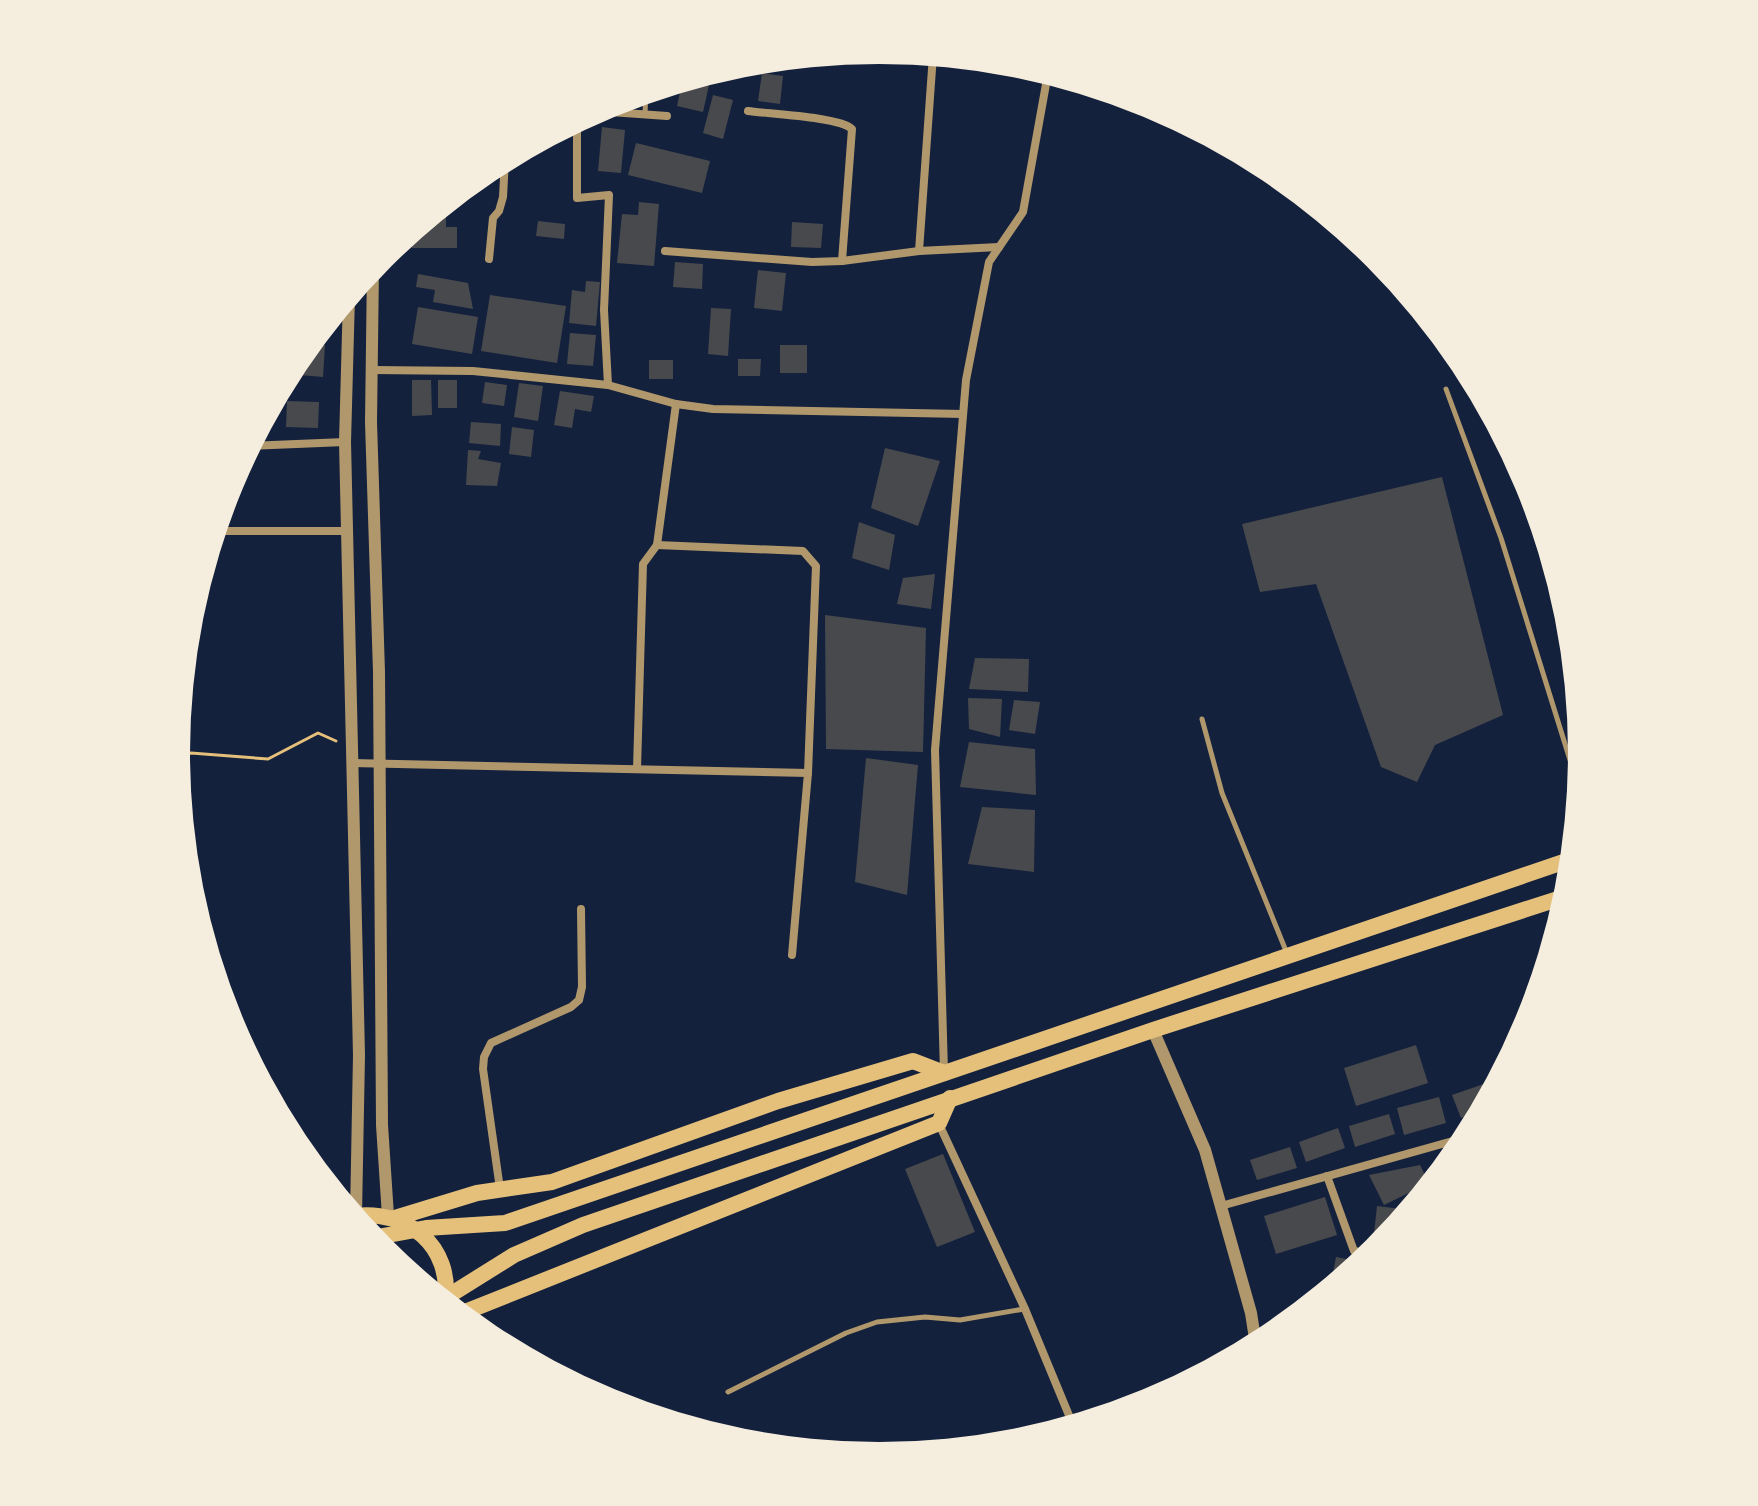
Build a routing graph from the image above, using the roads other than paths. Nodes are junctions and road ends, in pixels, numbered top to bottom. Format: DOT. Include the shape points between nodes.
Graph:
graph roads {
  1 [pos="932,66"];
  2 [pos="1046,84"];
  3 [pos="645,105"];
  4 [pos="748,111"];
  5 [pos="626,112"];
  6 [pos="645,113"];
  7 [pos="667,116"];
  8 [pos="577,134"];
  9 [pos="504,175"];
  10 [pos="999,247"];
  11 [pos="665,251"];
  12 [pos="919,251"];
  13 [pos="489,259"];
  14 [pos="842,261"];
  15 [pos="373,286"];
  16 [pos="349,314"];
  17 [pos="372,370"];
  18 [pos="608,385"];
  19 [pos="1446,389"];
  20 [pos="676,404"];
  21 [pos="963,414"];
  22 [pos="345,442"];
  23 [pos="262,445"];
  24 [pos="227,531"];
  25 [pos="347,531"];
  26 [pos="657,545"];
  27 [pos="1202,719"];
  28 [pos="1568,754"];
  29 [pos="352,756"];
  30 [pos="379,763"];
  31 [pos="637,769"];
  32 [pos="808,773"];
  33 [pos="1559,864"];
  34 [pos="1552,901"];
  35 [pos="581,909"];
  36 [pos="792,955"];
  37 [pos="1288,956"];
  38 [pos="1153,1030"];
  39 [pos="944,1073"];
  40 [pos="950,1098"];
  41 [pos="939,1123"];
  42 [pos="1447,1142"];
  43 [pos="1327,1176"];
  44 [pos="500,1189"];
  45 [pos="355,1200"];
  46 [pos="1221,1206"];
  47 [pos="369,1216"];
  48 [pos="391,1217"];
  49 [pos="387,1235"];
  50 [pos="1354,1251"];
  51 [pos="444,1287"];
  52 [pos="454,1295"];
  53 [pos="472,1309"];
  54 [pos="1025,1309"];
  55 [pos="1253,1331"];
  56 [pos="728,1392"];
  57 [pos="1069,1415"];
  1 -- 12 [label="street"];
  2 -- 10 [label="street" via="1023,212"];
  3 -- 6 [label="lane"];
  4 -- 14 [label="street" via="826,120 852,129"];
  5 -- 6 [label="street"];
  6 -- 7 [label="street"];
  8 -- 18 [label="street" via="577,198 609,195 604,310"];
  9 -- 13 [label="street"];
  10 -- 12 [label="street"];
  10 -- 21 [label="street" via="989,262"];
  11 -- 14 [label="street"];
  12 -- 14 [label="street"];
  15 -- 17 [label="street"];
  16 -- 22 [label="street"];
  17 -- 18 [label="street" via="473,371"];
  17 -- 30 [label="street"];
  18 -- 20 [label="street"];
  19 -- 28 [label="lane" via="1501,538"];
  20 -- 21 [label="street"];
  20 -- 26 [label="street"];
  21 -- 39 [label="street" via="935,750"];
  22 -- 23 [label="street"];
  22 -- 25 [label="street"];
  24 -- 25 [label="street"];
  25 -- 29 [label="street"];
  26 -- 31 [label="street" via="643,564"];
  26 -- 32 [label="street" via="803,551 816,566"];
  27 -- 37 [label="lane" via="1222,793"];
  29 -- 30 [label="street"];
  29 -- 45 [label="street" via="359,1055"];
  30 -- 31 [label="street"];
  30 -- 48 [label="street" via="382,1125"];
  31 -- 32 [label="street"];
  32 -- 36 [label="street"];
  33 -- 37 [label="main road"];
  34 -- 38 [label="main road"];
  35 -- 44 [label="street" via="579,1000 491,1043 484,1057"];
  37 -- 39 [label="main road"];
  38 -- 40 [label="main road"];
  38 -- 46 [label="street" via="1205,1150"];
  39 -- 44 [label="main road" via="913,1061 778,1101 552,1182"];
  39 -- 49 [label="main road" via="505,1223"];
  40 -- 41 [label="main road"];
  40 -- 52 [label="main road" via="583,1225 514,1255"];
  41 -- 53 [label="main road"];
  41 -- 54 [label="street"];
  42 -- 43 [label="street"];
  43 -- 46 [label="street"];
  43 -- 50 [label="street"];
  44 -- 48 [label="main road"];
  46 -- 55 [label="street"];
  47 -- 48 [label="main road"];
  48 -- 51 [label="main road" via="413,1227 433,1246 444,1271"];
  54 -- 56 [label="lane" via="960,1320 877,1322"];
  54 -- 57 [label="street"];
}
